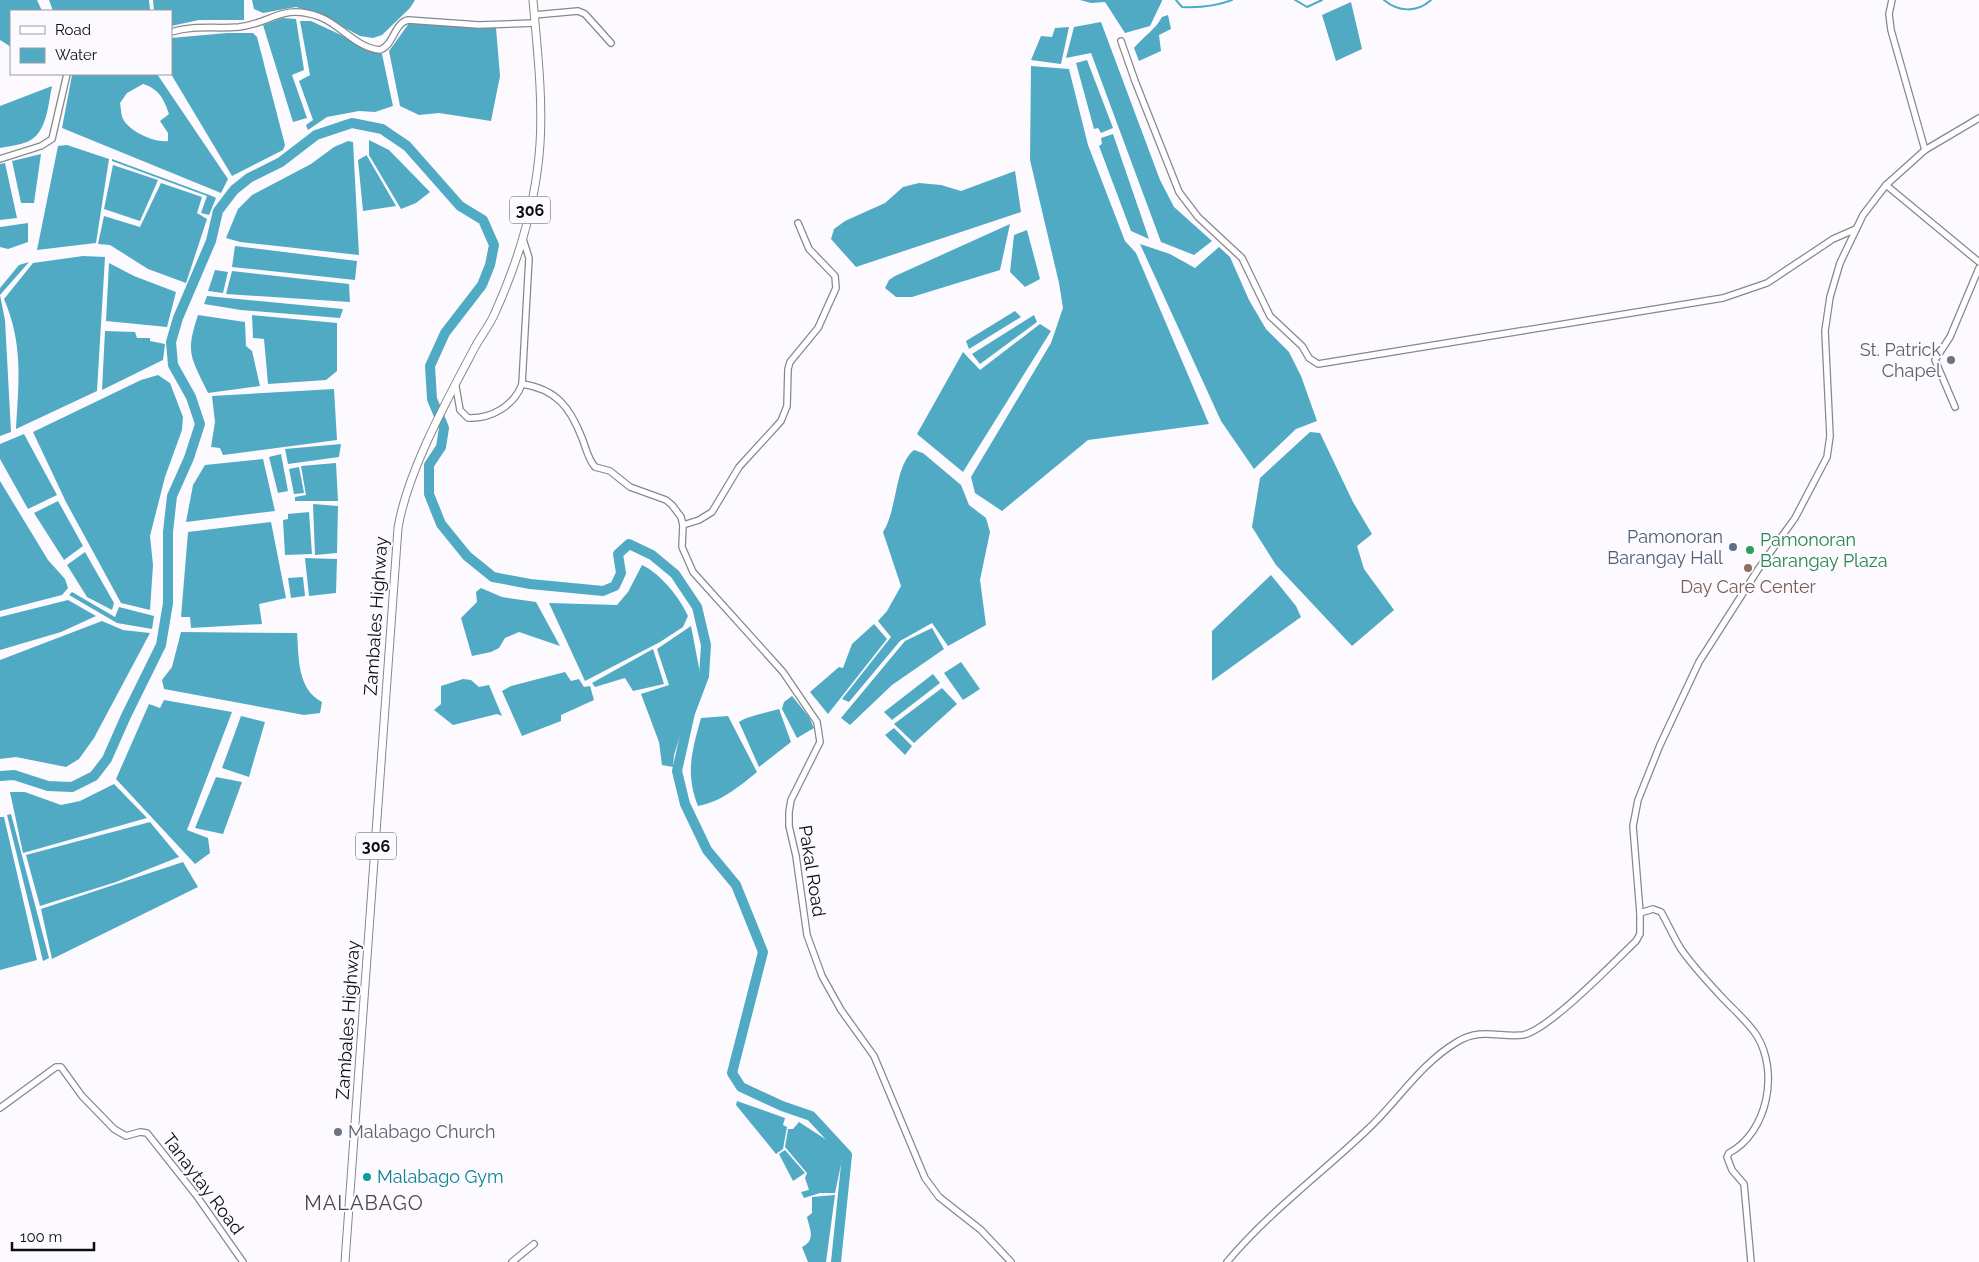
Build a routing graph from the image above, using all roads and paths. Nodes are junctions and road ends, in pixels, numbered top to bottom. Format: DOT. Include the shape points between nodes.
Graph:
graph roads {
  1 [pos="533,0"];
  2 [pos="1892,0"];
  3 [pos="534,19"];
  4 [pos="172,32"];
  5 [pos="1121,41"];
  6 [pos="611,43"];
  7 [pos="67,75"];
  8 [pos="1979,118"];
  9 [pos="1925,150"];
  10 [pos="0,159"];
  11 [pos="1886,185"];
  12 [pos="798,223"];
  13 [pos="1856,229"];
  14 [pos="523,239"];
  15 [pos="1979,262"];
  16 [pos="1979,268"];
  17 [pos="522,384"];
  18 [pos="456,386"];
  19 [pos="1955,407"];
  20 [pos="683,525"];
  21 [pos="1640,913"];
  22 [pos="0,1108"];
  23 [pos="534,1244"];
  24 [pos="243,1262"];
  25 [pos="345,1262"];
  26 [pos="512,1262"];
  27 [pos="1011,1262"];
  28 [pos="1227,1262"];
  29 [pos="1751,1262"];
  1 -- 3 [label="main road, Zambales Highway / 306"];
  2 -- 9 [label="street" via="1889,14 1891,30"];
  3 -- 4 [label="street" via="479,25 408,20 380,50 353,40 321,18 301,12 285,12 242,26"];
  3 -- 6 [label="street" via="578,11 585,14"];
  3 -- 14 [label="main road, Zambales Highway / 306" via="540,143"];
  5 -- 13 [label="street" via="1179,192 1198,217 1242,258 1270,316 1318,364 1723,298 1767,283 1833,239"];
  7 -- 10 [label="street" via="52,139 41,146"];
  8 -- 9 [label="street"];
  9 -- 11 [label="street"];
  11 -- 13 [label="street"];
  11 -- 15 [label="street"];
  12 -- 20 [label="street" via="809,249 835,276 836,288 818,328 790,362 787,406 781,421 739,467 712,512"];
  13 -- 21 [label="street" via="1834,279 1827,314 1825,359 1830,436 1827,458 1795,518 1699,662 1660,745 1638,800 1633,826"];
  14 -- 17 [label="street" via="529,258"];
  14 -- 18 [label="main road, Zambales Highway / 306" via="494,316"];
  16 -- 19 [label="street" via="1950,337 1935,360"];
  17 -- 18 [label="street" via="516,398 506,406 477,418 462,414"];
  17 -- 20 [label="street" via="547,390 561,402 573,417 595,467 610,471 630,487 669,502"];
  18 -- 25 [label="main road, Zambales Highway / 306" via="406,492 396,546"];
  20 -- 27 [label="street, Pakal Road" via="682,547 693,572 783,672 820,729 820,742 791,800 789,826 807,935 822,976 840,1010 874,1056 931,1187 981,1230"];
  21 -- 28 [label="street" via="1640,934 1636,941 1555,1016 1523,1035 1473,1035 1458,1041 1428,1062 1369,1129 1295,1194"];
  21 -- 29 [label="street" via="1652,909 1661,912 1681,948 1756,1034 1764,1052 1768,1071 1766,1097 1759,1121 1749,1138 1727,1156 1732,1170 1744,1184"];
  22 -- 24 [label="street, Tanaytay Road" via="61,1067 76,1090 122,1135 147,1134 196,1195"];
  23 -- 26 [label="street"];
}
